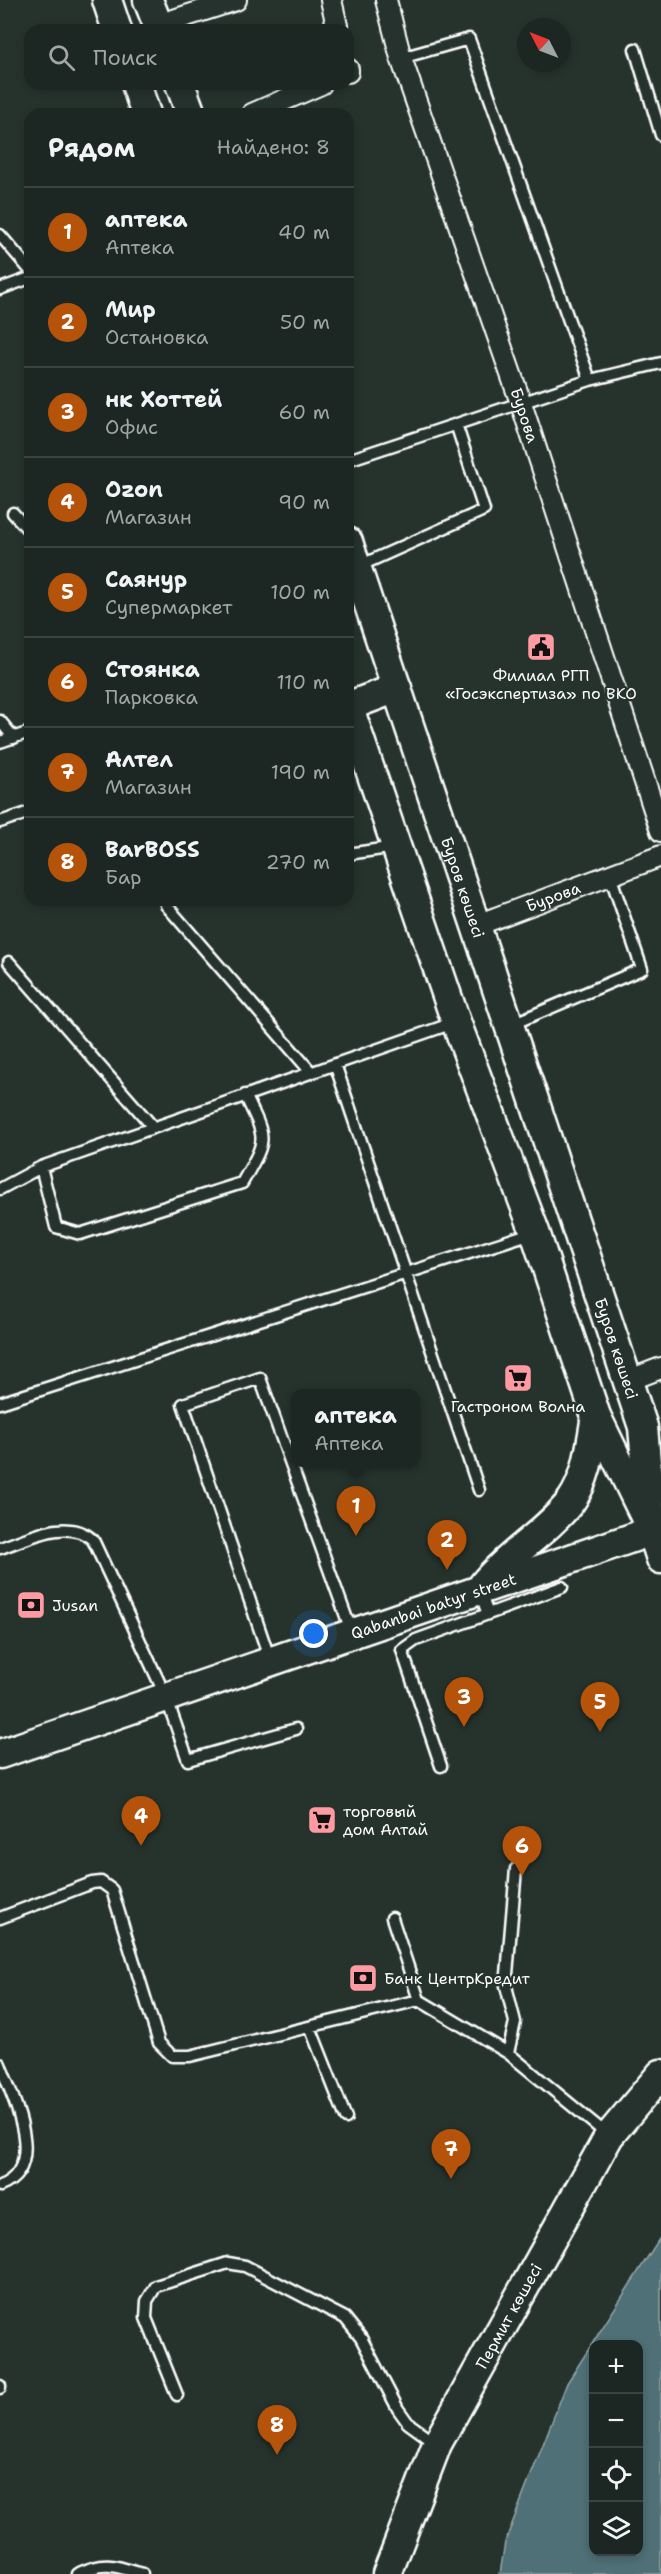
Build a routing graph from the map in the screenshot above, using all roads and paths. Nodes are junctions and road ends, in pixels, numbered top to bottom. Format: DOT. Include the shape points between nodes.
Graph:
graph roads {
  1 [pos="107,0"];
  2 [pos="237,0"];
  3 [pos="331,0"];
  4 [pos="386,0"];
  5 [pos="155,18"];
  6 [pos="115,24"];
  7 [pos="337,24"];
  8 [pos="635,49"];
  9 [pos="401,58"];
  10 [pos="138,90"];
  11 [pos="182,90"];
  12 [pos="307,90"];
  13 [pos="144,108"];
  14 [pos="189,108"];
  15 [pos="266,108"];
  16 [pos="661,135"];
  17 [pos="0,235"];
  18 [pos="24,263"];
  19 [pos="24,280"];
  20 [pos="0,289"];
  21 [pos="661,363"];
  22 [pos="590,380"];
  23 [pos="521,404"];
  24 [pos="456,424"];
  25 [pos="354,458"];
  26 [pos="13,513"];
  27 [pos="24,525"];
  28 [pos="354,554"];
  29 [pos="354,561"];
  30 [pos="397,688"];
  31 [pos="354,703"];
  32 [pos="0,721"];
  33 [pos="354,722"];
  34 [pos="24,734"];
  35 [pos="14,738"];
  36 [pos="0,742"];
  37 [pos="24,814"];
  38 [pos="0,822"];
  39 [pos="661,831"];
  40 [pos="398,846"];
  41 [pos="354,853"];
  42 [pos="661,856"];
  43 [pos="610,875"];
  44 [pos="167,906"];
  45 [pos="477,925"];
  46 [pos="9,962"];
  47 [pos="456,1022"];
  48 [pos="510,1025"];
  49 [pos="335,1064"];
  50 [pos="311,1072"];
  51 [pos="246,1095"];
  52 [pos="153,1127"];
  53 [pos="41,1167"];
  54 [pos="0,1189"];
  55 [pos="535,1232"];
  56 [pos="405,1274"];
  57 [pos="661,1368"];
  58 [pos="627,1381"];
  59 [pos="0,1403"];
  60 [pos="596,1416"];
  61 [pos="291,1464"];
  62 [pos="292,1467"];
  63 [pos="479,1490"];
  64 [pos="656,1529"];
  65 [pos="0,1548"];
  66 [pos="661,1558"];
  67 [pos="562,1587"];
  68 [pos="484,1602"];
  69 [pos="352,1633"];
  70 [pos="271,1661"];
  71 [pos="166,1697"];
  72 [pos="296,1729"];
  73 [pos="0,1754"];
  74 [pos="441,1766"];
  75 [pos="516,1869"];
  76 [pos="0,1918"];
  77 [pos="392,1918"];
  78 [pos="419,2000"];
  79 [pos="310,2027"];
  80 [pos="508,2053"];
  81 [pos="0,2064"];
  82 [pos="661,2074"];
  83 [pos="346,2118"];
  84 [pos="609,2136"];
  85 [pos="0,2186"];
  86 [pos="177,2395"];
  87 [pos="437,2444"];
  88 [pos="77,2574"];
  89 [pos="142,2574"];
  90 [pos="387,2574"];
  1 -- 6 [label="main road"];
  2 -- 5 [label="street"];
  3 -- 7 [label="street"];
  4 -- 9 [label="street, Бурова"];
  8 -- 16 [label="lane"];
  9 -- 22 [label="lane" via="470,39"];
  9 -- 23 [label="street, Бурова"];
  10 -- 13 [label="main road"];
  11 -- 14 [label="main road"];
  12 -- 15 [label="street"];
  17 -- 18 [label="lane"];
  19 -- 20 [label="lane"];
  21 -- 22 [label="lane"];
  22 -- 23 [label="lane"];
  23 -- 24 [label="lane"];
  23 -- 39 [label="street, Бурова"];
  24 -- 25 [label="lane"];
  24 -- 28 [label="lane" via="484,510"];
  26 -- 27 [label="lane"];
  29 -- 30 [label="main road, Буров көшесі"];
  30 -- 31 [label="main road"];
  30 -- 45 [label="main road, Буров көшесі"];
  32 -- 35 [label="lane"];
  33 -- 40 [label="main road"];
  34 -- 35 [label="lane"];
  35 -- 36 [label="lane"];
  37 -- 38 [label="lane"];
  40 -- 41 [label="lane"];
  40 -- 47 [label="main road"];
  42 -- 43 [label="street, Бурова"];
  43 -- 45 [label="street, Бурова"];
  43 -- 48 [label="lane" via="642,969"];
  44 -- 50 [label="lane"];
  45 -- 48 [label="main road, Буров көшесі"];
  46 -- 52 [label="lane"];
  47 -- 49 [label="lane"];
  47 -- 55 [label="main road"];
  48 -- 58 [label="main road, Буров көшесі"];
  49 -- 50 [label="lane"];
  49 -- 56 [label="lane"];
  50 -- 51 [label="lane"];
  51 -- 52 [label="lane"];
  51 -- 53 [label="lane" via="262,1130 262,1148 242,1183 80,1234 56,1227"];
  52 -- 53 [label="lane"];
  53 -- 54 [label="lane"];
  55 -- 56 [label="lane"];
  55 -- 60 [label="main road"];
  56 -- 59 [label="lane"];
  56 -- 63 [label="lane"];
  57 -- 58 [label="street"];
  58 -- 64 [label="main road, Буров көшесі" via="643,1427"];
  60 -- 64 [label="main road"];
  60 -- 68 [label="main road" via="582,1479 570,1501 496,1569"];
  61 -- 70 [label="lane" via="260,1378 183,1404"];
  62 -- 69 [label="lane"];
  64 -- 66 [label="main road"];
  64 -- 68 [label="main road, Qabanbai batyr street"];
  65 -- 71 [label="lane" via="52,1530 79,1529 86,1533 99,1546"];
  67 -- 68 [label="lane"];
  68 -- 69 [label="main road, Qabanbai batyr street"];
  68 -- 74 [label="lane" via="402,1650"];
  69 -- 70 [label="main road, Qabanbai batyr street"];
  70 -- 71 [label="main road, Qabanbai batyr street"];
  71 -- 72 [label="lane" via="188,1760"];
  71 -- 73 [label="main road, Qabanbai batyr street"];
  75 -- 80 [label="lane" via="506,1986 515,2022"];
  76 -- 79 [label="lane" via="92,1883 101,1882 112,1890 159,2043 172,2056 190,2056"];
  77 -- 78 [label="lane"];
  78 -- 79 [label="lane"];
  78 -- 80 [label="lane"];
  79 -- 83 [label="lane"];
  80 -- 84 [label="lane"];
  81 -- 85 [label="lane" via="24,2132 26,2156 20,2171"];
  82 -- 84 [label="main road, Пермит көшесі"];
  84 -- 87 [label="main road, Пермит көшесі"];
  86 -- 87 [label="lane" via="146,2318 147,2301 156,2286 228,2263 245,2266 345,2318 361,2338 408,2423"];
  87 -- 90 [label="main road, Пермит көшесі"];
  88 -- 89 [label="lane" via="93,2566 111,2564"];
}
